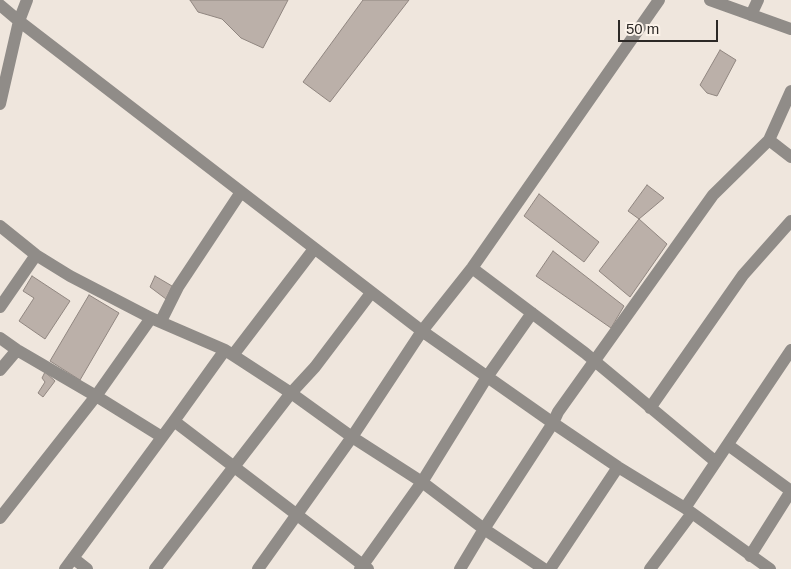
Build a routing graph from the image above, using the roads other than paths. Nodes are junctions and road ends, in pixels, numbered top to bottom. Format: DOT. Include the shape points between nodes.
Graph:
graph roads {
  1 [pos="27,0"];
  2 [pos="659,0"];
  3 [pos="710,0"];
  4 [pos="758,0"];
  5 [pos="0,5"];
  6 [pos="751,14"];
  7 [pos="19,21"];
  8 [pos="791,29"];
  9 [pos="791,91"];
  10 [pos="0,104"];
  11 [pos="769,140"];
  12 [pos="791,157"];
  13 [pos="241,192"];
  14 [pos="791,221"];
  15 [pos="0,226"];
  16 [pos="314,249"];
  17 [pos="36,255"];
  18 [pos="472,268"];
  19 [pos="371,292"];
  20 [pos="0,307"];
  21 [pos="532,313"];
  22 [pos="156,319"];
  23 [pos="422,331"];
  24 [pos="0,338"];
  25 [pos="17,350"];
  26 [pos="229,352"];
  27 [pos="790,352"];
  28 [pos="593,361"];
  29 [pos="0,370"];
  30 [pos="487,377"];
  31 [pos="291,394"];
  32 [pos="96,396"];
  33 [pos="650,408"];
  34 [pos="174,421"];
  35 [pos="552,423"];
  36 [pos="162,437"];
  37 [pos="352,437"];
  38 [pos="728,445"];
  39 [pos="716,462"];
  40 [pos="618,467"];
  41 [pos="234,468"];
  42 [pos="422,482"];
  43 [pos="791,491"];
  44 [pos="688,511"];
  45 [pos="298,515"];
  46 [pos="0,518"];
  47 [pos="484,529"];
  48 [pos="72,558"];
  49 [pos="751,561"];
  50 [pos="364,568"];
  51 [pos="65,569"];
  52 [pos="87,569"];
  53 [pos="155,569"];
  54 [pos="258,569"];
  55 [pos="460,569"];
  56 [pos="544,569"];
  57 [pos="550,569"];
  58 [pos="650,569"];
  59 [pos="770,569"];
  1 -- 7 [label="street"];
  2 -- 18 [label="street"];
  3 -- 6 [label="street"];
  4 -- 6 [label="street"];
  5 -- 7 [label="street"];
  6 -- 8 [label="street"];
  7 -- 10 [label="street"];
  7 -- 13 [label="street"];
  9 -- 11 [label="street"];
  11 -- 12 [label="street"];
  11 -- 28 [label="street" via="713,195"];
  13 -- 16 [label="street"];
  13 -- 22 [label="street"];
  14 -- 33 [label="street" via="743,275"];
  15 -- 17 [label="street"];
  16 -- 19 [label="street"];
  16 -- 26 [label="street"];
  17 -- 20 [label="street"];
  17 -- 22 [label="street" via="70,276"];
  18 -- 21 [label="street"];
  18 -- 23 [label="street"];
  19 -- 23 [label="street"];
  19 -- 31 [label="street"];
  21 -- 28 [label="street"];
  21 -- 30 [label="street"];
  22 -- 26 [label="street"];
  22 -- 32 [label="street"];
  23 -- 30 [label="street"];
  23 -- 37 [label="street"];
  24 -- 25 [label="street"];
  25 -- 29 [label="street"];
  25 -- 32 [label="street"];
  26 -- 31 [label="street"];
  26 -- 34 [label="street"];
  27 -- 38 [label="street"];
  28 -- 33 [label="street"];
  28 -- 35 [label="street"];
  30 -- 35 [label="street"];
  30 -- 42 [label="street"];
  31 -- 37 [label="street"];
  31 -- 41 [label="street"];
  32 -- 36 [label="street"];
  32 -- 46 [label="street"];
  33 -- 39 [label="street"];
  34 -- 36 [label="street"];
  34 -- 41 [label="street"];
  35 -- 40 [label="street"];
  35 -- 47 [label="street"];
  36 -- 48 [label="street"];
  37 -- 42 [label="street"];
  37 -- 45 [label="street"];
  38 -- 39 [label="street"];
  38 -- 43 [label="street"];
  39 -- 44 [label="street"];
  40 -- 44 [label="street"];
  40 -- 57 [label="street"];
  41 -- 45 [label="street"];
  41 -- 53 [label="street"];
  42 -- 47 [label="street"];
  42 -- 50 [label="street"];
  43 -- 49 [label="street"];
  44 -- 49 [label="street"];
  44 -- 58 [label="street"];
  45 -- 50 [label="street"];
  45 -- 54 [label="street"];
  47 -- 55 [label="street"];
  47 -- 56 [label="street"];
  48 -- 51 [label="street"];
  48 -- 52 [label="street"];
  49 -- 59 [label="street"];
}
